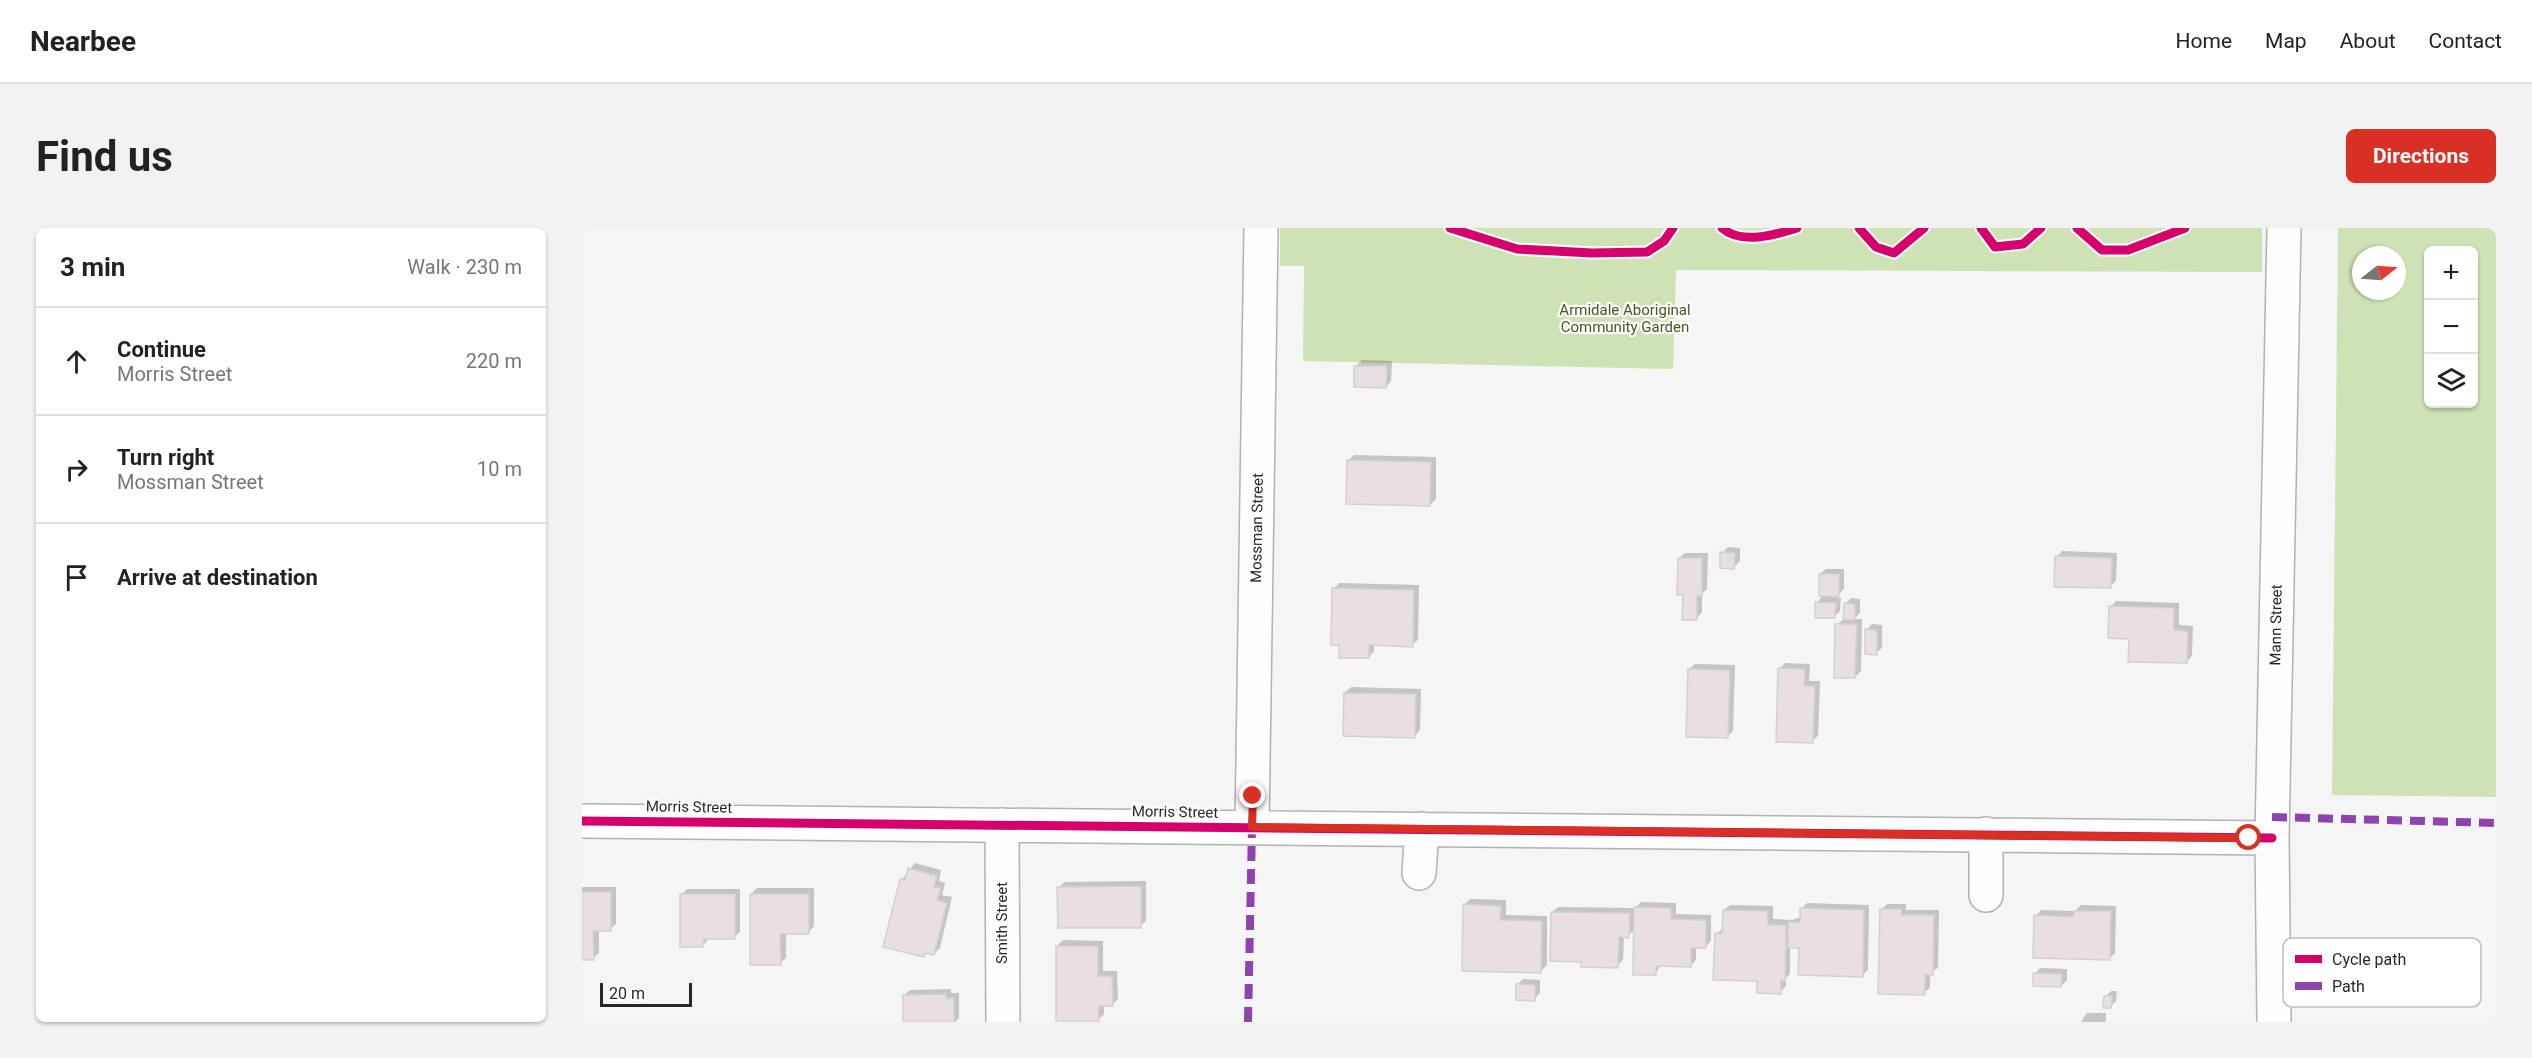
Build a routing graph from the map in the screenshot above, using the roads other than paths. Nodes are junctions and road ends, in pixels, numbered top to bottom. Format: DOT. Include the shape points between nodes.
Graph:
graph roads {
  1 [pos="1261,228"];
  2 [pos="2284,228"];
  3 [pos="582,821"];
  4 [pos="1002,825"];
  5 [pos="1252,827"];
  6 [pos="1422,829"];
  7 [pos="1986,834"];
  8 [pos="2272,838"];
  9 [pos="1419,873"];
  10 [pos="1986,895"];
  11 [pos="1003,1022"];
  12 [pos="2274,1022"];
  1 -- 5 [label="street, Mossman Street"];
  2 -- 8 [label="street, Mann Street"];
  3 -- 4 [label="street, Morris Street"];
  4 -- 5 [label="street, Morris Street"];
  4 -- 11 [label="street, Smith Street"];
  5 -- 6 [label="street, Morris Street"];
  6 -- 7 [label="street, Morris Street"];
  6 -- 9 [label="street"];
  7 -- 8 [label="street, Morris Street"];
  7 -- 10 [label="street"];
  8 -- 12 [label="street, Mann Street"];
}
